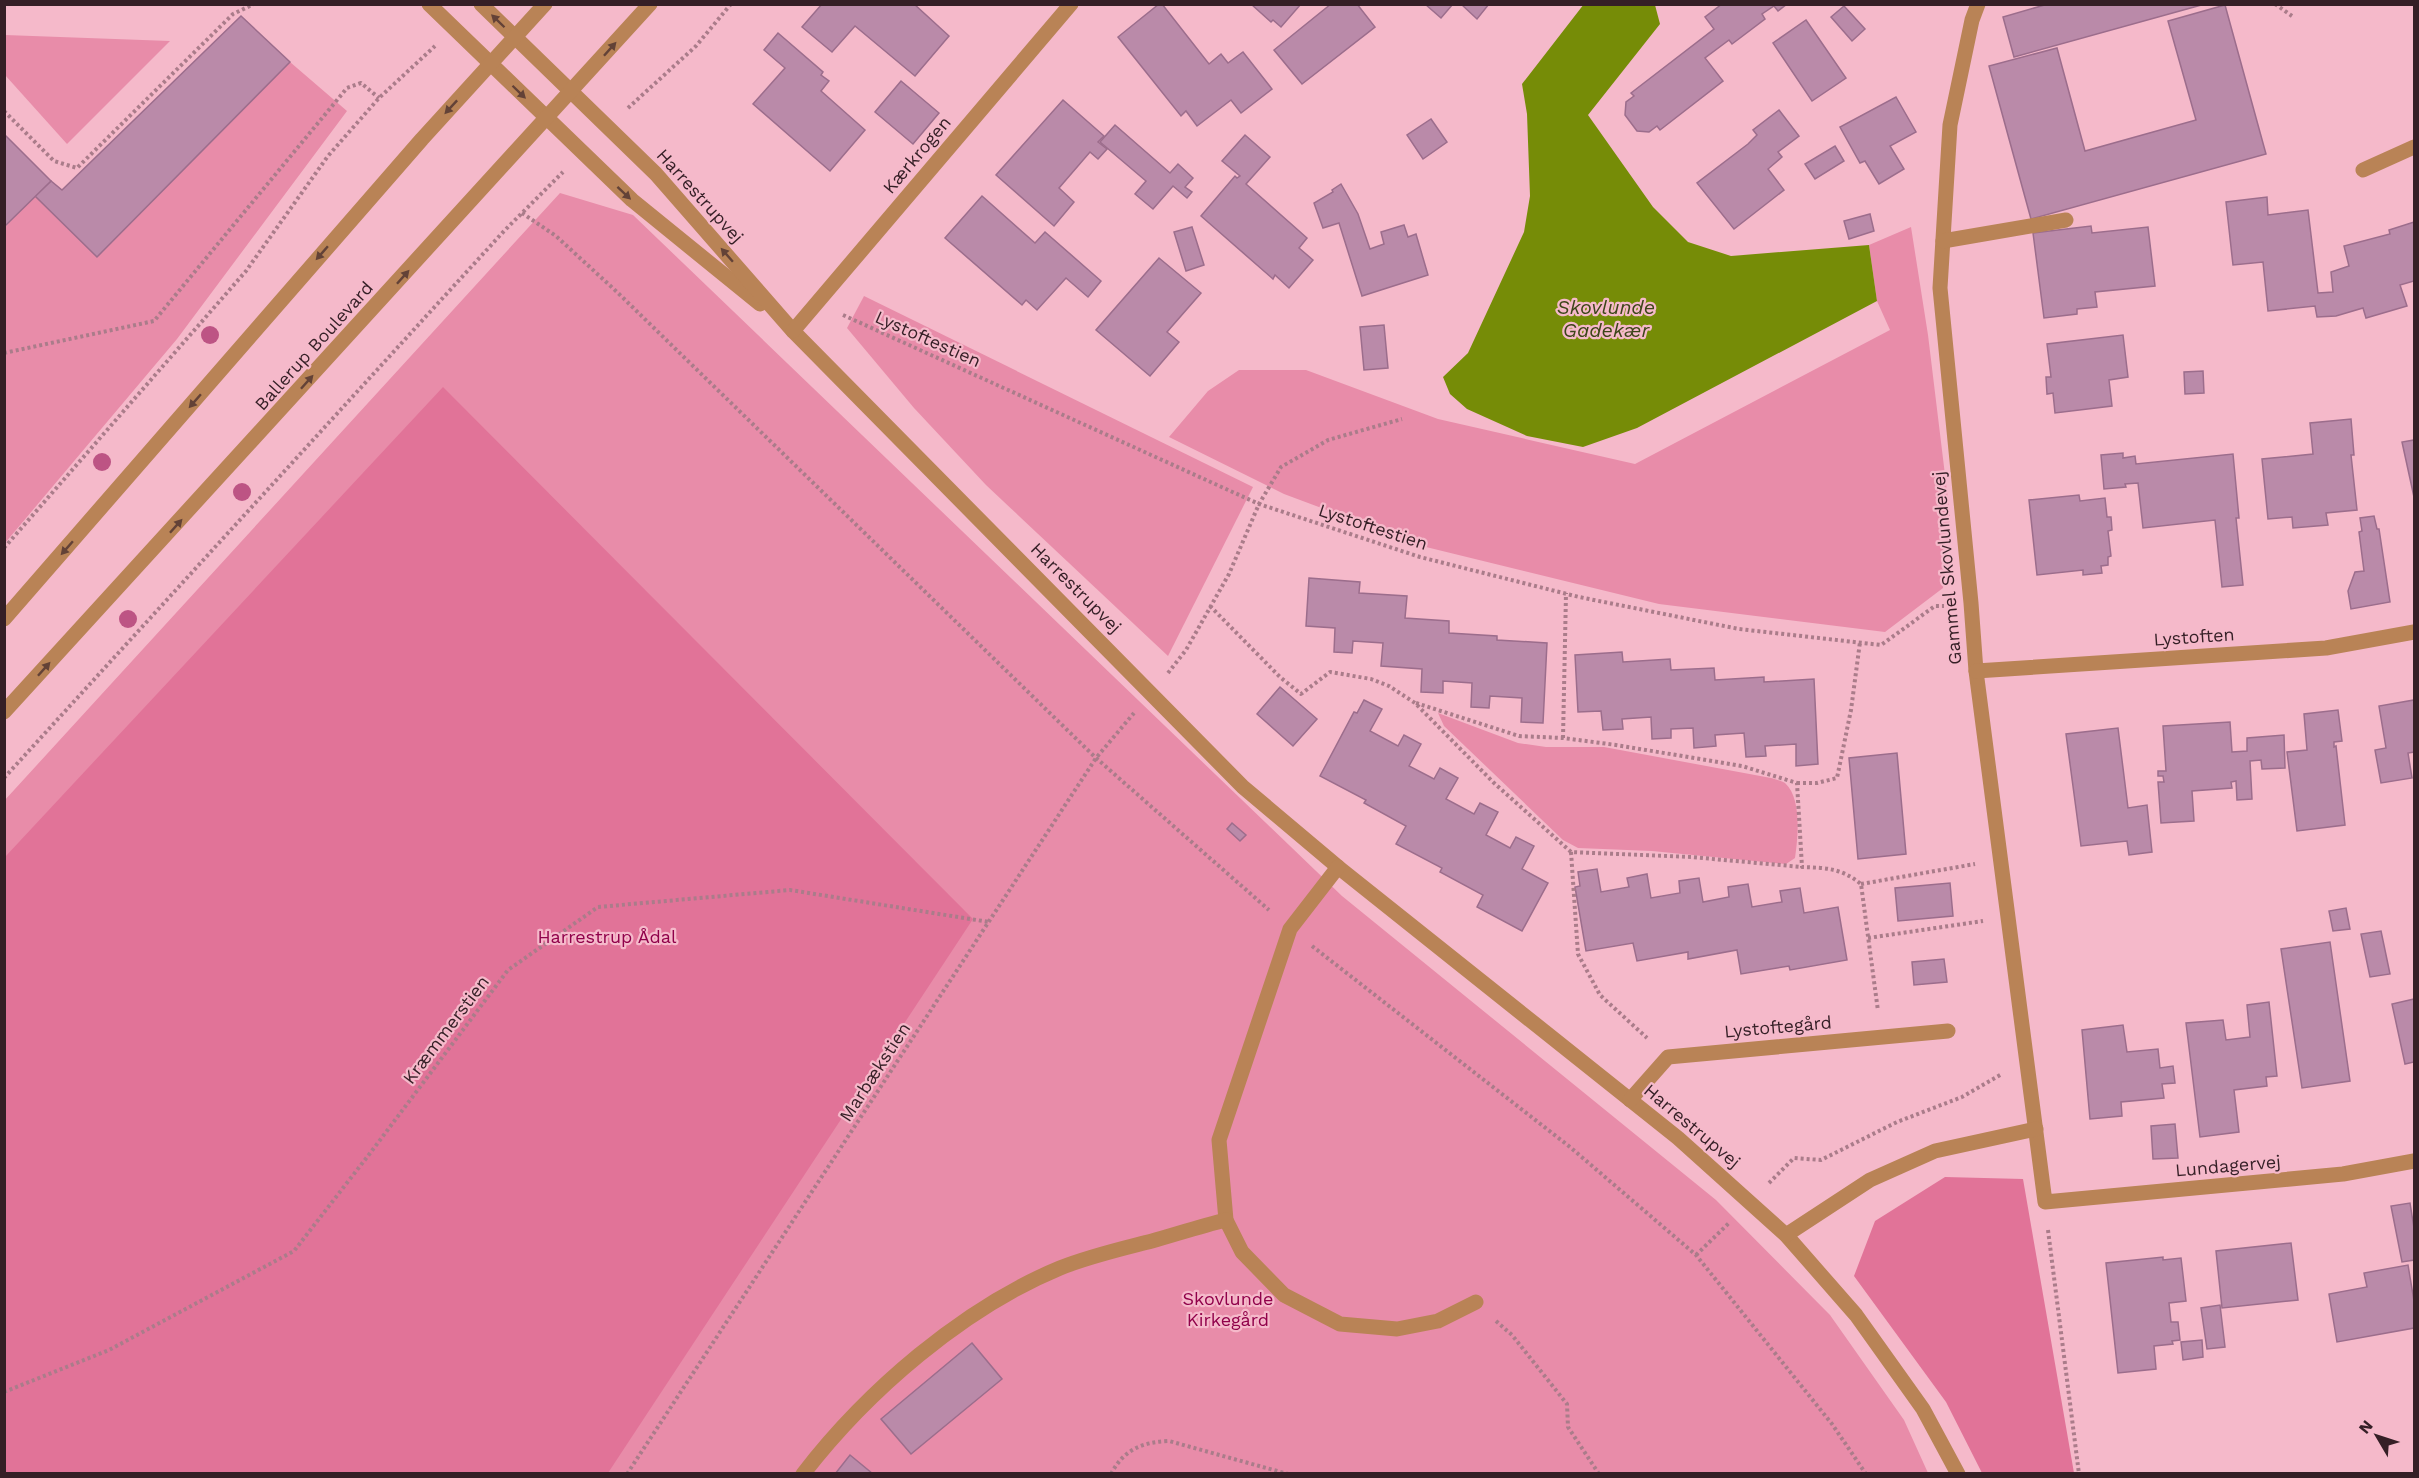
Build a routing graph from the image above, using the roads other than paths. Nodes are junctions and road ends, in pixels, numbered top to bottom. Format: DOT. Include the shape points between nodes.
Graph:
graph roads {
  1 [pos="429,4"];
  2 [pos="481,4"];
  3 [pos="545,4"];
  4 [pos="650,4"];
  5 [pos="1071,4"];
  6 [pos="1978,4"];
  7 [pos="515,37"];
  8 [pos="491,64"];
  9 [pos="572,92"];
  10 [pos="547,119"];
  11 [pos="2415,147"];
  12 [pos="2363,170"];
  13 [pos="2066,220"];
  14 [pos="1943,241"];
  15 [pos="793,331"];
  16 [pos="4,619"];
  17 [pos="2415,632"];
  18 [pos="1976,671"];
  19 [pos="4,712"];
  20 [pos="1338,867"];
  21 [pos="1948,1031"];
  22 [pos="1630,1100"];
  23 [pos="2036,1129"];
  24 [pos="2415,1161"];
  25 [pos="2045,1202"];
  26 [pos="1226,1220"];
  27 [pos="1786,1235"];
  28 [pos="1476,1302"];
  29 [pos="803,1473"];
  30 [pos="1958,1473"];
  1 -- 8 [label="street, Harrestrupvej"];
  7 -- 2 [label="street, Harrestrupvej, one-way"];
  3 -- 7 [label="street"];
  9 -- 4 [label="street, Ballerup Boulevard, one-way"];
  5 -- 15 [label="street, Kærkrogen"];
  6 -- 14 [label="street, Gammel Skovlundevej" via="1950,125"];
  7 -- 8 [label="street"];
  7 -- 9 [label="street, Harrestrupvej"];
  8 -- 10 [label="street, Harrestrupvej, one-way"];
  8 -- 16 [label="street, one-way"];
  9 -- 10 [label="street, Ballerup Boulevard"];
  15 -- 9 [label="street, Harrestrupvej, one-way" via="656,174"];
  10 -- 15 [label="street, Harrestrupvej, one-way" via="632,200"];
  19 -- 10 [label="street, Ballerup Boulevard, one-way"];
  11 -- 12 [label="street"];
  13 -- 14 [label="street"];
  14 -- 18 [label="street, Gammel Skovlundevej" via="1940,288"];
  15 -- 20 [label="street, Harrestrupvej" via="1243,787"];
  17 -- 18 [label="street, Lystoften" via="2326,648"];
  18 -- 23 [label="street, Gammel Skovlundevej"];
  20 -- 22 [label="street, Harrestrupvej"];
  20 -- 26 [label="street" via="1290,929 1219,1140"];
  21 -- 22 [label="street, Lystoftegård" via="1668,1057"];
  22 -- 27 [label="street, Harrestrupvej"];
  23 -- 25 [label="street, Gammel Skovlundevej"];
  23 -- 27 [label="street" via="1935,1151 1870,1180"];
  24 -- 25 [label="street, Lundagervej" via="2343,1174"];
  26 -- 28 [label="street" via="1242,1252 1284,1295 1340,1324 1397,1329 1438,1321"];
  26 -- 29 [label="street" via="1099,1254 1060,1268 986,1306 949,1331 871,1399"];
  27 -- 30 [label="street, Harrestrupvej" via="1856,1315 1923,1409"];
}
